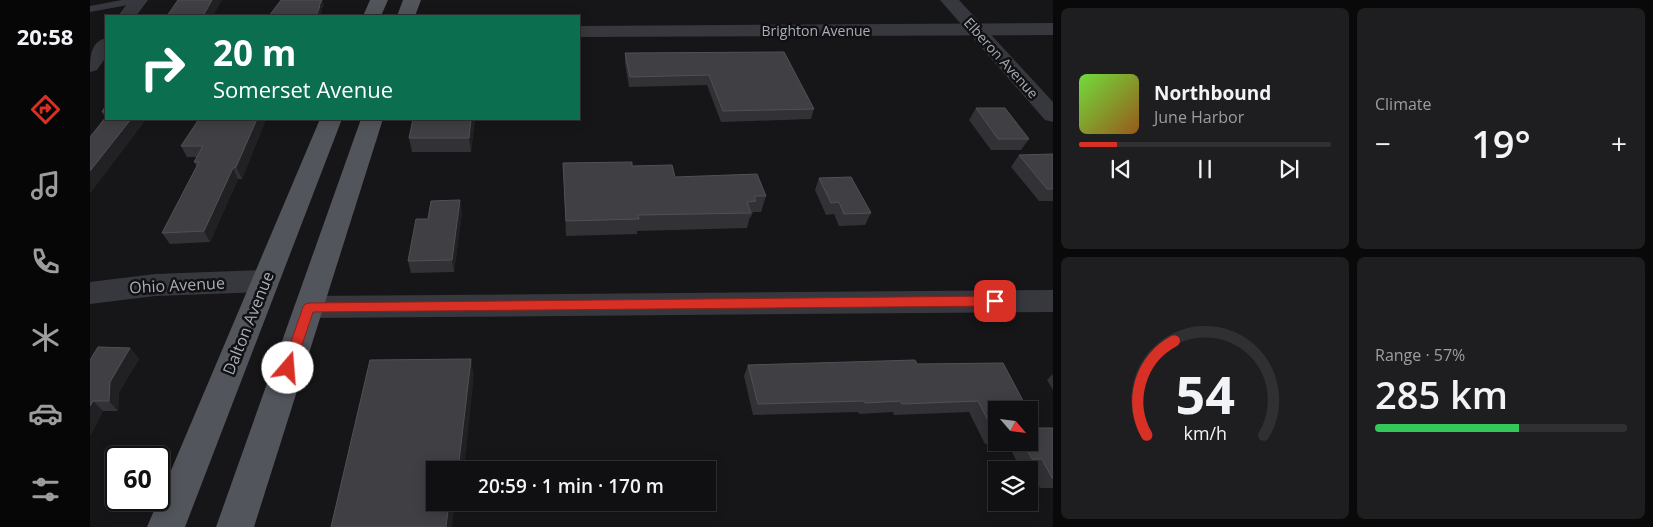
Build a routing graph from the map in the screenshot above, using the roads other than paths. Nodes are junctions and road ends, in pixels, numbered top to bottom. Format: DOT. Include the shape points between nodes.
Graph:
graph roads {
  1 [pos="139,0"];
  2 [pos="379,0"];
  3 [pos="412,0"];
  4 [pos="950,0"];
  5 [pos="90,9"];
  6 [pos="128,15"];
  7 [pos="372,15"];
  8 [pos="406,15"];
  9 [pos="1053,29"];
  10 [pos="975,30"];
  11 [pos="580,32"];
  12 [pos="105,45"];
  13 [pos="90,66"];
  14 [pos="1053,115"];
  15 [pos="331,120"];
  16 [pos="372,120"];
  17 [pos="265,281"];
  18 [pos="90,293"];
  19 [pos="1053,301"];
  20 [pos="309,307"];
  21 [pos="166,527"];
  22 [pos="235,527"];
  1 -- 5 [label="lane"];
  1 -- 6 [label="street"];
  2 -- 7 [label="main road"];
  3 -- 8 [label="main road"];
  4 -- 10 [label="street, Elberon Avenue"];
  9 -- 10 [label="street, Brighton Avenue"];
  10 -- 11 [label="street, Brighton Avenue"];
  10 -- 14 [label="street, Elberon Avenue"];
  12 -- 13 [label="street"];
  15 -- 17 [label="main road, Dalton Avenue"];
  16 -- 20 [label="main road"];
  17 -- 18 [label="street, Ohio Avenue" via="169,283"];
  17 -- 21 [label="main road, Dalton Avenue"];
  19 -- 20 [label="street"];
  20 -- 22 [label="main road"];
}
